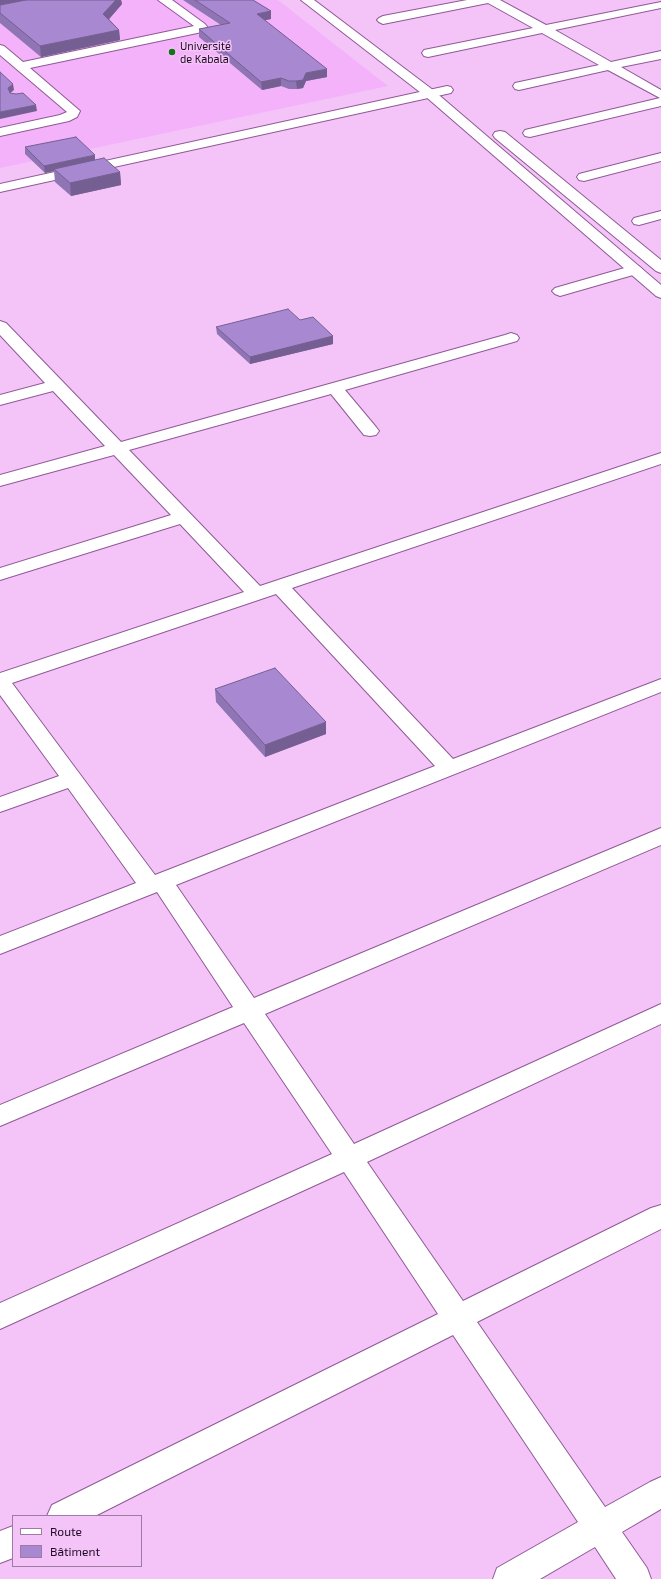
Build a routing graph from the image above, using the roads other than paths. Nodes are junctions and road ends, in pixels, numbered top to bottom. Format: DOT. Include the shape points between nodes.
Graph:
graph roads {
  1 [pos="164,0"];
  2 [pos="307,0"];
  3 [pos="326,0"];
  4 [pos="486,0"];
  5 [pos="492,0"];
  6 [pos="661,6"];
  7 [pos="383,20"];
  8 [pos="544,29"];
  9 [pos="2,53"];
  10 [pos="428,53"];
  11 [pos="661,55"];
  12 [pos="20,66"];
  13 [pos="610,66"];
  14 [pos="422,72"];
  15 [pos="35,78"];
  16 [pos="20,82"];
  17 [pos="519,86"];
  18 [pos="432,87"];
  19 [pos="47,89"];
  20 [pos="32,92"];
  21 [pos="661,95"];
  22 [pos="459,100"];
  23 [pos="661,102"];
  24 [pos="490,126"];
  25 [pos="0,132"];
  26 [pos="530,133"];
  27 [pos="661,157"];
  28 [pos="584,177"];
  29 [pos="0,188"];
  30 [pos="661,215"];
  31 [pos="639,221"];
  32 [pos="661,268"];
  33 [pos="635,270"];
  34 [pos="560,291"];
  35 [pos="661,293"];
  36 [pos="1,327"];
  37 [pos="511,338"];
  38 [pos="57,385"];
  39 [pos="334,387"];
  40 [pos="0,400"];
  41 [pos="370,431"];
  42 [pos="117,448"];
  43 [pos="661,458"];
  44 [pos="0,482"];
  45 [pos="183,517"];
  46 [pos="0,574"];
  47 [pos="279,586"];
  48 [pos="257,594"];
  49 [pos="0,680"];
  50 [pos="661,685"];
  51 [pos="449,768"];
  52 [pos="72,779"];
  53 [pos="0,805"];
  54 [pos="661,836"];
  55 [pos="156,883"];
  56 [pos="0,944"];
  57 [pos="249,1011"];
  58 [pos="661,1014"];
  59 [pos="0,1116"];
  60 [pos="349,1158"];
  61 [pos="661,1216"];
  62 [pos="0,1316"];
  63 [pos="458,1318"];
  64 [pos="661,1492"];
  65 [pos="65,1515"];
  66 [pos="600,1527"];
  67 [pos="12,1542"];
  68 [pos="0,1548"];
  69 [pos="508,1579"];
  70 [pos="635,1579"];
  1 -- 12 [label="street" via="202,28"];
  2 -- 18 [label="street"];
  3 -- 14 [label="street"];
  4 -- 7 [label="street"];
  5 -- 8 [label="street"];
  6 -- 8 [label="street"];
  8 -- 10 [label="street"];
  8 -- 13 [label="street"];
  9 -- 12 [label="street"];
  11 -- 13 [label="street"];
  12 -- 15 [label="street"];
  13 -- 17 [label="street"];
  13 -- 21 [label="street"];
  15 -- 16 [label="street"];
  15 -- 19 [label="street"];
  18 -- 22 [label="street" via="447,90"];
  18 -- 29 [label="street"];
  18 -- 33 [label="street"];
  19 -- 20 [label="street"];
  19 -- 25 [label="street" via="74,111 72,114"];
  23 -- 26 [label="street"];
  24 -- 32 [label="street"];
  27 -- 28 [label="street"];
  30 -- 31 [label="street"];
  33 -- 34 [label="street"];
  33 -- 35 [label="street"];
  36 -- 38 [label="street"];
  37 -- 39 [label="street"];
  38 -- 40 [label="street"];
  38 -- 42 [label="street"];
  39 -- 41 [label="street"];
  39 -- 42 [label="street"];
  42 -- 44 [label="street"];
  42 -- 45 [label="street"];
  43 -- 47 [label="street"];
  45 -- 46 [label="street"];
  45 -- 48 [label="street"];
  47 -- 48 [label="street"];
  47 -- 51 [label="street"];
  48 -- 49 [label="street"];
  49 -- 52 [label="street"];
  50 -- 51 [label="street"];
  51 -- 55 [label="street"];
  52 -- 53 [label="street"];
  52 -- 55 [label="street"];
  54 -- 57 [label="street"];
  55 -- 56 [label="street"];
  55 -- 57 [label="street"];
  57 -- 59 [label="street"];
  57 -- 60 [label="street"];
  58 -- 60 [label="street"];
  60 -- 62 [label="street"];
  60 -- 63 [label="street"];
  61 -- 63 [label="street"];
  63 -- 65 [label="street"];
  63 -- 66 [label="street"];
  64 -- 66 [label="street"];
  66 -- 69 [label="street"];
  66 -- 70 [label="street"];
  67 -- 68 [label="street"];
}
